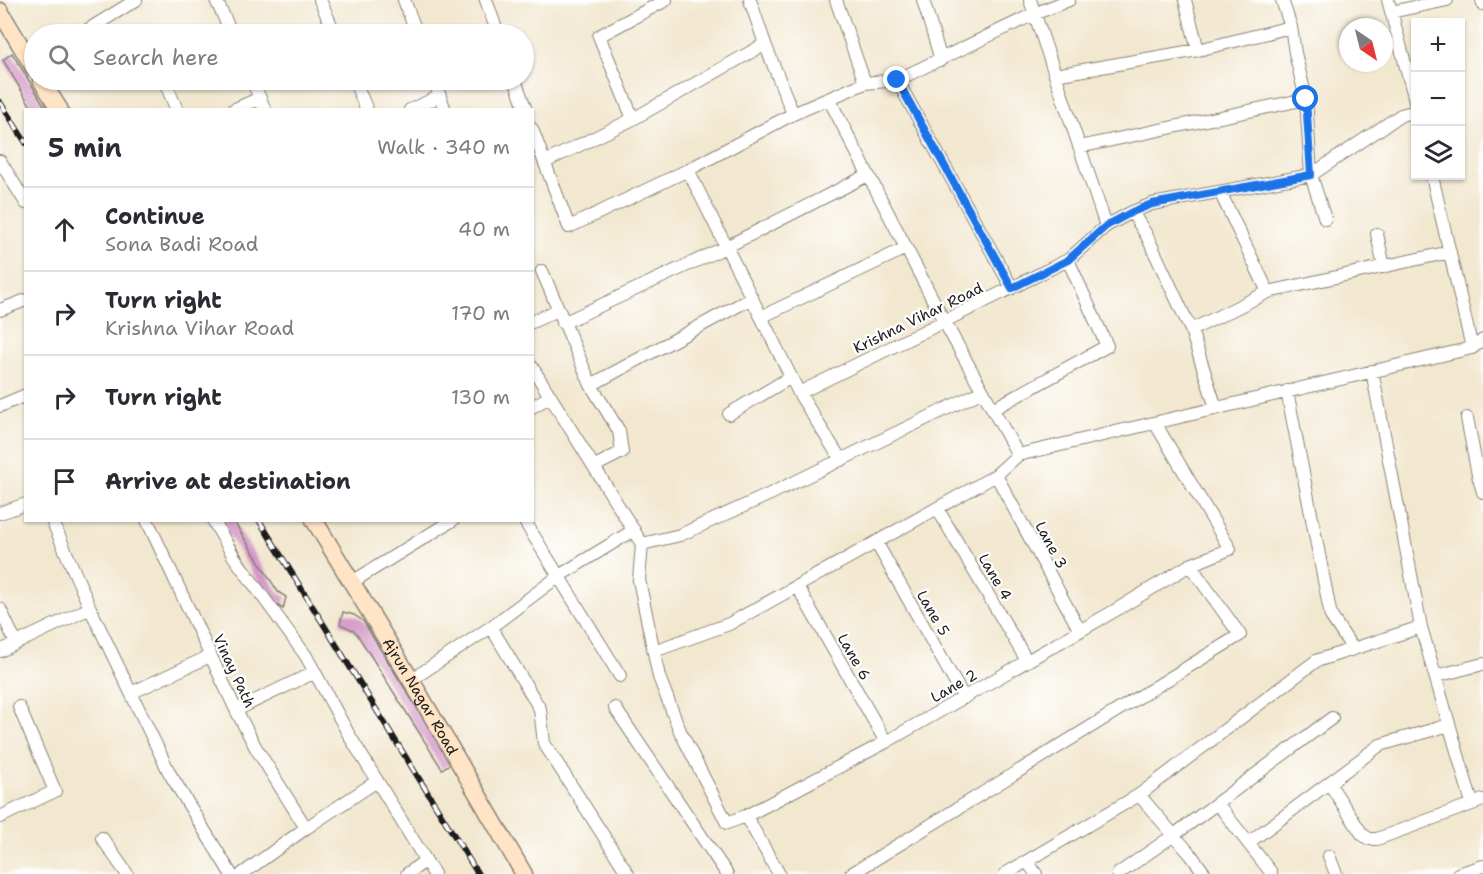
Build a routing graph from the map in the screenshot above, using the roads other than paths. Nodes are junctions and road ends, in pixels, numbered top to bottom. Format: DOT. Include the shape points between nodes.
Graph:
graph roads {
  1 [pos="136,0"];
  2 [pos="216,0"];
  3 [pos="320,0"];
  4 [pos="404,0"];
  5 [pos="486,0"];
  6 [pos="666,0"];
  7 [pos="750,0"];
  8 [pos="836,0"];
  9 [pos="923,0"];
  10 [pos="1030,0"];
  11 [pos="1069,0"];
  12 [pos="1185,0"];
  13 [pos="1282,0"];
  14 [pos="1447,0"];
  15 [pos="1390,6"];
  16 [pos="0,10"];
  17 [pos="1034,14"];
  18 [pos="97,24"];
  19 [pos="227,24"];
  20 [pos="331,24"];
  21 [pos="413,24"];
  22 [pos="494,24"];
  23 [pos="1291,27"];
  24 [pos="765,44"];
  25 [pos="24,50"];
  26 [pos="1198,50"];
  27 [pos="941,60"];
  28 [pos="1055,75"];
  29 [pos="897,80"];
  30 [pos="865,83"];
  31 [pos="1411,85"];
  32 [pos="47,90"];
  33 [pos="168,90"];
  34 [pos="257,90"];
  35 [pos="358,90"];
  36 [pos="438,90"];
  37 [pos="518,90"];
  38 [pos="440,96"];
  39 [pos="828,99"];
  40 [pos="1306,99"];
  41 [pos="263,104"];
  42 [pos="59,108"];
  43 [pos="176,108"];
  44 [pos="243,108"];
  45 [pos="366,108"];
  46 [pos="414,108"];
  47 [pos="444,108"];
  48 [pos="524,108"];
  49 [pos="1411,112"];
  50 [pos="793,114"];
  51 [pos="633,119"];
  52 [pos="534,134"];
  53 [pos="1079,147"];
  54 [pos="0,161"];
  55 [pos="545,162"];
  56 [pos="688,170"];
  57 [pos="868,175"];
  58 [pos="1311,175"];
  59 [pos="1433,180"];
  60 [pos="1220,192"];
  61 [pos="24,200"];
  62 [pos="1132,212"];
  63 [pos="1325,219"];
  64 [pos="1106,226"];
  65 [pos="1377,234"];
  66 [pos="726,247"];
  67 [pos="906,248"];
  68 [pos="1450,252"];
  69 [pos="1068,260"];
  70 [pos="1384,267"];
  71 [pos="542,271"];
  72 [pos="1012,288"];
  73 [pos="1268,292"];
  74 [pos="752,298"];
  75 [pos="24,301"];
  76 [pos="0,310"];
  77 [pos="558,310"];
  78 [pos="761,317"];
  79 [pos="534,321"];
  80 [pos="944,321"];
  81 [pos="563,323"];
  82 [pos="1191,330"];
  83 [pos="1483,340"];
  84 [pos="1472,348"];
  85 [pos="534,370"];
  86 [pos="1372,371"];
  87 [pos="791,377"];
  88 [pos="591,385"];
  89 [pos="983,391"];
  90 [pos="1287,391"];
  91 [pos="799,393"];
  92 [pos="24,396"];
  93 [pos="551,396"];
  94 [pos="0,406"];
  95 [pos="534,406"];
  96 [pos="1216,408"];
  97 [pos="993,409"];
  98 [pos="729,414"];
  99 [pos="1467,418"];
  100 [pos="1155,423"];
  101 [pos="1018,455"];
  102 [pos="841,460"];
  103 [pos="595,466"];
  104 [pos="996,475"];
  105 [pos="1481,475"];
  106 [pos="1483,492"];
  107 [pos="24,505"];
  108 [pos="937,508"];
  109 [pos="0,513"];
  110 [pos="53,522"];
  111 [pos="148,522"];
  112 [pos="214,522"];
  113 [pos="315,522"];
  114 [pos="525,522"];
  115 [pos="434,525"];
  116 [pos="634,530"];
  117 [pos="876,542"];
  118 [pos="642,543"];
  119 [pos="1190,565"];
  120 [pos="559,576"];
  121 [pos="352,582"];
  122 [pos="797,586"];
  123 [pos="90,608"];
  124 [pos="0,609"];
  125 [pos="491,627"];
  126 [pos="1421,627"];
  127 [pos="1080,631"];
  128 [pos="16,643"];
  129 [pos="1353,649"];
  130 [pos="0,651"];
  131 [pos="654,651"];
  132 [pos="210,656"];
  133 [pos="1027,661"];
  134 [pos="1483,664"];
  135 [pos="315,672"];
  136 [pos="620,676"];
  137 [pos="1436,676"];
  138 [pos="411,680"];
  139 [pos="131,693"];
  140 [pos="964,698"];
  141 [pos="19,707"];
  142 [pos="615,708"];
  143 [pos="236,710"];
  144 [pos="1332,718"];
  145 [pos="1449,725"];
  146 [pos="886,742"];
  147 [pos="377,782"];
  148 [pos="1329,783"];
  149 [pos="1139,795"];
  150 [pos="1478,802"];
  151 [pos="1217,803"];
  152 [pos="746,816"];
  153 [pos="0,817"];
  154 [pos="306,828"];
  155 [pos="1174,835"];
  156 [pos="102,838"];
  157 [pos="1248,843"];
  158 [pos="1329,856"];
  159 [pos="425,861"];
  160 [pos="1027,861"];
  161 [pos="1483,866"];
  162 [pos="127,874"];
  163 [pos="231,874"];
  164 [pos="242,874"];
  165 [pos="407,874"];
  166 [pos="434,874"];
  167 [pos="524,874"];
  168 [pos="628,874"];
  169 [pos="727,874"];
  170 [pos="778,874"];
  171 [pos="851,874"];
  172 [pos="1005,874"];
  173 [pos="1036,874"];
  174 [pos="1118,874"];
  175 [pos="1205,874"];
  176 [pos="1272,874"];
  177 [pos="1336,874"];
  178 [pos="1458,874"];
  1 -- 18 [label="street"];
  2 -- 19 [label="street"];
  3 -- 20 [label="street"];
  4 -- 21 [label="street"];
  5 -- 22 [label="street"];
  6 -- 51 [label="street" via="599,36"];
  7 -- 24 [label="street"];
  8 -- 30 [label="street"];
  9 -- 27 [label="street"];
  10 -- 17 [label="street"];
  11 -- 17 [label="street"];
  12 -- 26 [label="street"];
  13 -- 23 [label="street"];
  14 -- 15 [label="street"];
  15 -- 31 [label="street"];
  16 -- 25 [label="street"];
  17 -- 27 [label="street"];
  17 -- 28 [label="street"];
  23 -- 26 [label="street"];
  23 -- 40 [label="street"];
  24 -- 50 [label="street"];
  24 -- 51 [label="street"];
  26 -- 28 [label="street"];
  27 -- 29 [label="street"];
  28 -- 53 [label="street"];
  29 -- 30 [label="street"];
  29 -- 72 [label="street"];
  30 -- 39 [label="street"];
  32 -- 42 [label="street"];
  33 -- 43 [label="street"];
  34 -- 41 [label="street"];
  35 -- 45 [label="street"];
  36 -- 38 [label="street"];
  37 -- 48 [label="street"];
  38 -- 46 [label="street"];
  38 -- 47 [label="street"];
  39 -- 50 [label="street"];
  39 -- 57 [label="street"];
  40 -- 53 [label="street"];
  40 -- 58 [label="street"];
  41 -- 44 [label="street"];
  49 -- 58 [label="street, Krishna Vihar Road" via="1401,115"];
  50 -- 56 [label="street"];
  51 -- 55 [label="street"];
  52 -- 55 [label="street"];
  53 -- 64 [label="street"];
  54 -- 61 [label="street"];
  55 -- 56 [label="street" via="569,227"];
  56 -- 66 [label="street"];
  57 -- 66 [label="street"];
  57 -- 67 [label="street"];
  58 -- 60 [label="street, Krishna Vihar Road"];
  58 -- 63 [label="street"];
  59 -- 68 [label="street"];
  60 -- 62 [label="street, Krishna Vihar Road" via="1152,204"];
  60 -- 73 [label="street"];
  62 -- 64 [label="street, Krishna Vihar Road"];
  62 -- 82 [label="street"];
  64 -- 69 [label="street, Krishna Vihar Road"];
  65 -- 70 [label="street"];
  66 -- 74 [label="street"];
  66 -- 81 [label="street"];
  67 -- 78 [label="street"];
  67 -- 80 [label="street"];
  68 -- 70 [label="street"];
  68 -- 84 [label="street"];
  69 -- 72 [label="street, Krishna Vihar Road"];
  69 -- 97 [label="street" via="1107,346"];
  70 -- 73 [label="street"];
  71 -- 77 [label="street"];
  72 -- 80 [label="street, Krishna Vihar Road"];
  73 -- 82 [label="street"];
  74 -- 78 [label="street"];
  74 -- 88 [label="street"];
  75 -- 76 [label="street"];
  77 -- 79 [label="street"];
  77 -- 81 [label="street"];
  78 -- 87 [label="street"];
  80 -- 89 [label="street"];
  80 -- 91 [label="street, Krishna Vihar Road"];
  81 -- 88 [label="street"];
  82 -- 96 [label="street"];
  83 -- 84 [label="street"];
  84 -- 86 [label="street"];
  85 -- 93 [label="street"];
  86 -- 90 [label="street"];
  86 -- 126 [label="street"];
  87 -- 91 [label="street"];
  87 -- 98 [label="street"];
  88 -- 103 [label="street" via="619,431 622,452"];
  89 -- 97 [label="street"];
  89 -- 102 [label="street"];
  90 -- 96 [label="street"];
  90 -- 129 [label="street" via="1331,616"];
  91 -- 102 [label="street"];
  92 -- 94 [label="street"];
  93 -- 95 [label="street"];
  93 -- 103 [label="street"];
  96 -- 100 [label="street"];
  97 -- 101 [label="street"];
  99 -- 105 [label="street"];
  100 -- 101 [label="street"];
  100 -- 119 [label="street, Lane 2" via="1230,549"];
  101 -- 104 [label="street"];
  102 -- 118 [label="street" via="680,535"];
  103 -- 116 [label="street"];
  104 -- 108 [label="street"];
  104 -- 127 [label="street, Lane 3"];
  105 -- 106 [label="street"];
  107 -- 109 [label="street"];
  108 -- 117 [label="street"];
  108 -- 133 [label="street, Lane 4"];
  110 -- 123 [label="street"];
  111 -- 132 [label="street, Vinay Path"];
  112 -- 135 [label="street"];
  113 -- 121 [label="street, Ajrun Nagar Road"];
  114 -- 120 [label="street"];
  115 -- 121 [label="street"];
  116 -- 118 [label="street"];
  116 -- 120 [label="street"];
  117 -- 122 [label="street"];
  117 -- 140 [label="street, Lane 5"];
  118 -- 131 [label="street" via="639,580"];
  119 -- 127 [label="street, Lane 2"];
  119 -- 171 [label="street" via="1239,635"];
  120 -- 125 [label="street"];
  120 -- 136 [label="street"];
  121 -- 138 [label="street, Ajrun Nagar Road"];
  122 -- 131 [label="street" via="729,624"];
  122 -- 146 [label="street, Lane 6"];
  123 -- 128 [label="street"];
  123 -- 139 [label="street"];
  124 -- 128 [label="street"];
  125 -- 138 [label="street"];
  125 -- 168 [label="street" via="540,709 544,743"];
  126 -- 129 [label="street"];
  126 -- 137 [label="street"];
  127 -- 133 [label="street, Lane 2"];
  128 -- 130 [label="street"];
  129 -- 149 [label="street" via="1316,661"];
  131 -- 152 [label="street, Lane 2" via="659,677 680,731 728,823"];
  132 -- 139 [label="street"];
  132 -- 143 [label="street, Vinay Path"];
  133 -- 140 [label="street, Lane 2"];
  134 -- 137 [label="street"];
  135 -- 143 [label="street"];
  135 -- 147 [label="street"];
  137 -- 145 [label="street"];
  138 -- 167 [label="street, Ajrun Nagar Road"];
  139 -- 163 [label="street" via="170,774"];
  140 -- 146 [label="street, Lane 2"];
  141 -- 153 [label="street" via="55,791"];
  142 -- 169 [label="street"];
  143 -- 154 [label="street, Vinay Path"];
  144 -- 151 [label="street"];
  145 -- 148 [label="street" via="1380,745"];
  145 -- 150 [label="street"];
  146 -- 152 [label="street, Lane 2"];
  147 -- 154 [label="street"];
  147 -- 159 [label="street"];
  148 -- 150 [label="street" via="1369,839"];
  148 -- 157 [label="street"];
  149 -- 155 [label="street"];
  149 -- 160 [label="street"];
  151 -- 155 [label="street"];
  151 -- 157 [label="street"];
  152 -- 170 [label="street"];
  154 -- 164 [label="street"];
  155 -- 174 [label="street"];
  155 -- 175 [label="street"];
  156 -- 162 [label="street"];
  157 -- 176 [label="street"];
  158 -- 177 [label="street"];
  159 -- 165 [label="street"];
  159 -- 166 [label="street"];
  160 -- 172 [label="street"];
  160 -- 173 [label="street"];
  161 -- 178 [label="street"];
}
